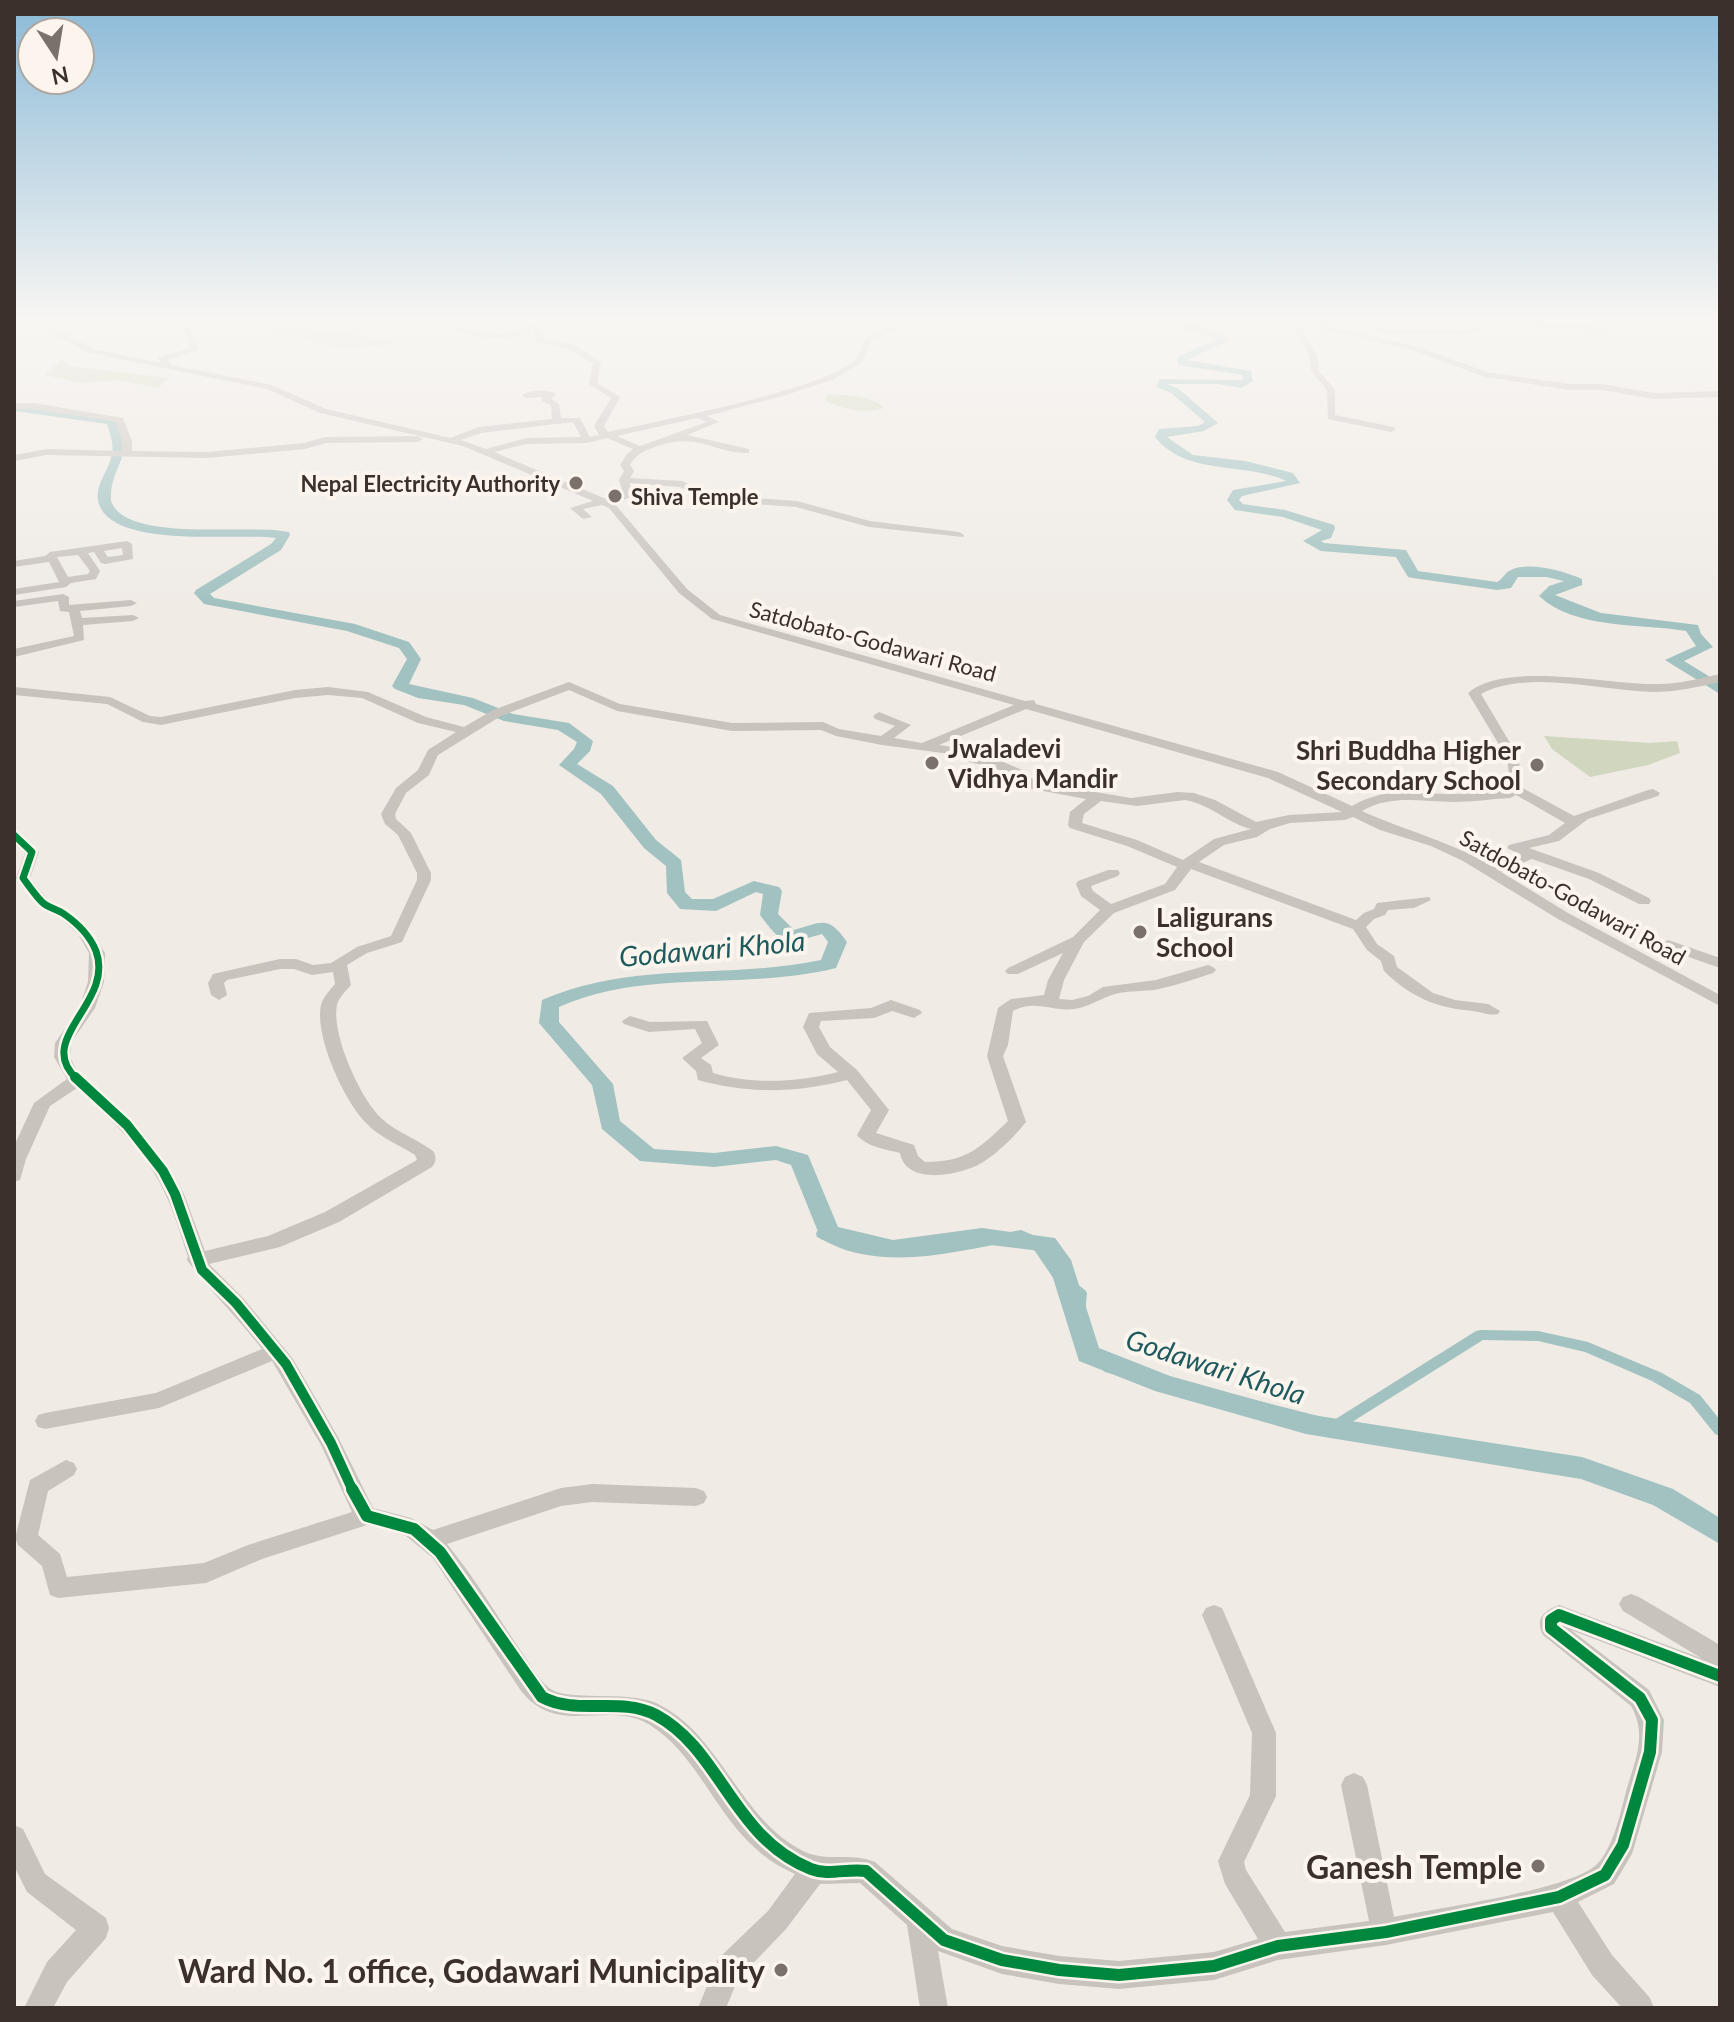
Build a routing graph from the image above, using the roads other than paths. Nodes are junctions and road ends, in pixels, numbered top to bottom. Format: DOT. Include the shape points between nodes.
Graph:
graph roads {
  1 [pos="91,415"];
  2 [pos="343,415"];
  3 [pos="557,415"];
  4 [pos="605,415"];
  5 [pos="696,415"];
  6 [pos="698,415"];
  7 [pos="1331,415"];
  8 [pos="557,419"];
  9 [pos="1391,429"];
  10 [pos="608,435"];
  11 [pos="435,436"];
  12 [pos="676,438"];
  13 [pos="452,440"];
  14 [pos="587,440"];
  15 [pos="640,449"];
  16 [pos="746,451"];
  17 [pos="484,452"];
  18 [pos="127,455"];
  19 [pos="14,458"];
  20 [pos="624,480"];
  21 [pos="605,502"];
  22 [pos="587,517"];
  23 [pos="959,535"];
  24 [pos="97,548"];
  25 [pos="81,551"];
  26 [pos="52,558"];
  27 [pos="14,564"];
  28 [pos="64,581"];
  29 [pos="15,598"];
  30 [pos="131,603"];
  31 [pos="74,608"];
  32 [pos="133,618"];
  33 [pos="76,622"];
  34 [pos="14,653"];
  35 [pos="1720,678"];
  36 [pos="14,691"];
  37 [pos="1030,703"];
  38 [pos="879,716"];
  39 [pos="469,728"];
  40 [pos="882,741"];
  41 [pos="923,747"];
  42 [pos="1515,789"];
  43 [pos="1653,793"];
  44 [pos="1098,797"];
  45 [pos="1353,812"];
  46 [pos="1572,821"];
  47 [pos="1265,826"];
  48 [pos="14,835"];
  49 [pos="1529,855"];
  50 [pos="1187,864"];
  51 [pos="1492,871"];
  52 [pos="1113,873"];
  53 [pos="1424,900"];
  54 [pos="1644,901"];
  55 [pos="1109,910"];
  56 [pos="1358,926"];
  57 [pos="1078,940"];
  58 [pos="1639,958"];
  59 [pos="1720,963"];
  60 [pos="339,967"];
  61 [pos="1208,970"];
  62 [pos="1013,971"];
  63 [pos="219,995"];
  64 [pos="1049,999"];
  65 [pos="1720,1001"];
  66 [pos="1492,1011"];
  67 [pos="914,1013"];
  68 [pos="630,1021"];
  69 [pos="851,1074"];
  70 [pos="77,1080"];
  71 [pos="14,1176"];
  72 [pos="196,1260"];
  73 [pos="274,1352"];
  74 [pos="45,1421"];
  75 [pos="66,1469"];
  76 [pos="696,1497"];
  77 [pos="367,1516"];
  78 [pos="432,1540"];
  79 [pos="1631,1604"];
  80 [pos="1214,1615"];
  81 [pos="1720,1657"];
  82 [pos="1720,1676"];
  83 [pos="1354,1785"];
  84 [pos="14,1838"];
  85 [pos="814,1870"];
  86 [pos="1559,1897"];
  87 [pos="920,1921"];
  88 [pos="1386,1932"];
  89 [pos="1278,1946"];
  90 [pos="38,2008"];
  91 [pos="712,2008"];
  92 [pos="934,2008"];
  93 [pos="1640,2008"];
  1 -- 18 [label="street" via="120,420"];
  2 -- 11 [label="street, Satdobato-Godawari Road"];
  3 -- 8 [label="street"];
  4 -- 10 [label="street" via="599,426"];
  5 -- 10 [label="street"];
  6 -- 12 [label="street" via="715,422"];
  7 -- 9 [label="street"];
  8 -- 13 [label="street" via="479,430"];
  8 -- 14 [label="street" via="576,419"];
  10 -- 14 [label="street"];
  10 -- 15 [label="street"];
  11 -- 13 [label="street, Satdobato-Godawari Road"];
  11 -- 18 [label="street" via="325,440 207,455"];
  12 -- 15 [label="street"];
  12 -- 16 [label="street"];
  13 -- 17 [label="street, Satdobato-Godawari Road"];
  14 -- 17 [label="street" via="526,441"];
  15 -- 20 [label="street" via="626,461 629,471"];
  17 -- 21 [label="street, Satdobato-Godawari Road"];
  18 -- 19 [label="street" via="47,452"];
  20 -- 21 [label="street" via="628,495"];
  20 -- 23 [label="street" via="682,484 711,498 797,504 869,524"];
  21 -- 22 [label="street" via="575,508"];
  21 -- 37 [label="street, Satdobato-Godawari Road" via="618,510 693,602 716,617"];
  24 -- 25 [label="street"];
  25 -- 26 [label="street"];
  25 -- 28 [label="street" via="95,571 92,577"];
  26 -- 27 [label="street"];
  26 -- 28 [label="street"];
  28 -- 29 [label="street"];
  29 -- 31 [label="street" via="63,597 64,609"];
  30 -- 31 [label="street"];
  31 -- 33 [label="street"];
  32 -- 33 [label="street"];
  33 -- 34 [label="street" via="80,638"];
  35 -- 42 [label="street" via="1652,688 1524,681 1481,687 1474,693 1513,758"];
  36 -- 39 [label="street" via="110,701 161,721 295,694 351,692 422,720"];
  37 -- 41 [label="street"];
  37 -- 45 [label="street, Satdobato-Godawari Road" via="1254,768"];
  38 -- 40 [label="street" via="905,725"];
  39 -- 40 [label="street" via="569,686 617,707 732,727 823,726"];
  39 -- 60 [label="street" via="433,753 424,772 401,791 388,814 424,873 397,939 348,956"];
  40 -- 41 [label="street"];
  41 -- 44 [label="street" via="962,752 1017,773 1032,785"];
  42 -- 45 [label="street" via="1510,794 1454,798 1395,795"];
  42 -- 46 [label="street"];
  43 -- 46 [label="street"];
  44 -- 47 [label="street" via="1142,802 1174,795 1204,800 1238,820"];
  44 -- 50 [label="street" via="1077,812 1075,825"];
  45 -- 47 [label="street"];
  45 -- 51 [label="street, Satdobato-Godawari Road"];
  46 -- 49 [label="street" via="1554,838 1514,848"];
  47 -- 50 [label="street" via="1219,842"];
  48 -- 70 [label="street" via="32,852 23,878 44,904 84,931 97,953 96,982 87,1008 63,1043 62,1057"];
  49 -- 51 [label="street"];
  49 -- 54 [label="street" via="1594,876"];
  50 -- 55 [label="street" via="1170,887"];
  50 -- 56 [label="street"];
  51 -- 58 [label="street, Satdobato-Godawari Road"];
  52 -- 55 [label="street" via="1083,884 1086,893"];
  53 -- 56 [label="street" via="1412,906 1382,906"];
  55 -- 57 [label="street"];
  56 -- 66 [label="street" via="1372,947 1389,959 1389,968 1418,992"];
  57 -- 62 [label="street"];
  57 -- 64 [label="street"];
  58 -- 59 [label="street" via="1673,944"];
  58 -- 65 [label="street, Satdobato-Godawari Road"];
  60 -- 63 [label="street" via="312,970 280,964 227,975 216,983"];
  60 -- 72 [label="street" via="343,985 330,1001 328,1014 348,1083 376,1122 420,1149 427,1155 426,1163 332,1217 273,1242"];
  61 -- 64 [label="street" via="1157,985 1109,990 1072,1005"];
  64 -- 69 [label="street" via="1006,1008 1001,1048 995,1056 1017,1122 967,1165 921,1168 909,1158 908,1149 866,1135 880,1110"];
  67 -- 69 [label="street" via="891,1005 874,1013 815,1016 812,1034"];
  68 -- 69 [label="street" via="649,1027 701,1024 711,1045 690,1058 705,1069 704,1076 722,1083 820,1084"];
  70 -- 71 [label="street" via="43,1103"];
  70 -- 72 [label="street" via="150,1152 175,1194"];
  72 -- 73 [label="street"];
  73 -- 74 [label="street" via="159,1400"];
  73 -- 77 [label="street" via="296,1380"];
  75 -- 77 [label="street" via="38,1486 26,1538 52,1561 58,1588 206,1573"];
  76 -- 78 [label="street" via="561,1497"];
  77 -- 78 [label="street" via="415,1529"];
  78 -- 85 [label="street" via="541,1697 565,1706 612,1703 656,1715 677,1731 749,1827"];
  79 -- 81 [label="street"];
  80 -- 89 [label="street" via="1264,1733 1263,1796 1231,1861 1234,1875"];
  82 -- 86 [label="street" via="1559,1615 1551,1620 1551,1628 1640,1698 1652,1720 1650,1752 1623,1845 1605,1875"];
  83 -- 88 [label="street" via="1366,1831 1373,1896"];
  84 -- 90 [label="street" via="36,1883 96,1928 57,1972"];
  85 -- 87 [label="street" via="866,1871"];
  85 -- 91 [label="street" via="777,1920 728,1969"];
  86 -- 88 [label="street"];
  86 -- 93 [label="street" via="1602,1965"];
  87 -- 89 [label="street" via="944,1940 1002,1960 1119,1975 1214,1966"];
  87 -- 92 [label="street"];
  88 -- 89 [label="street"];
}
